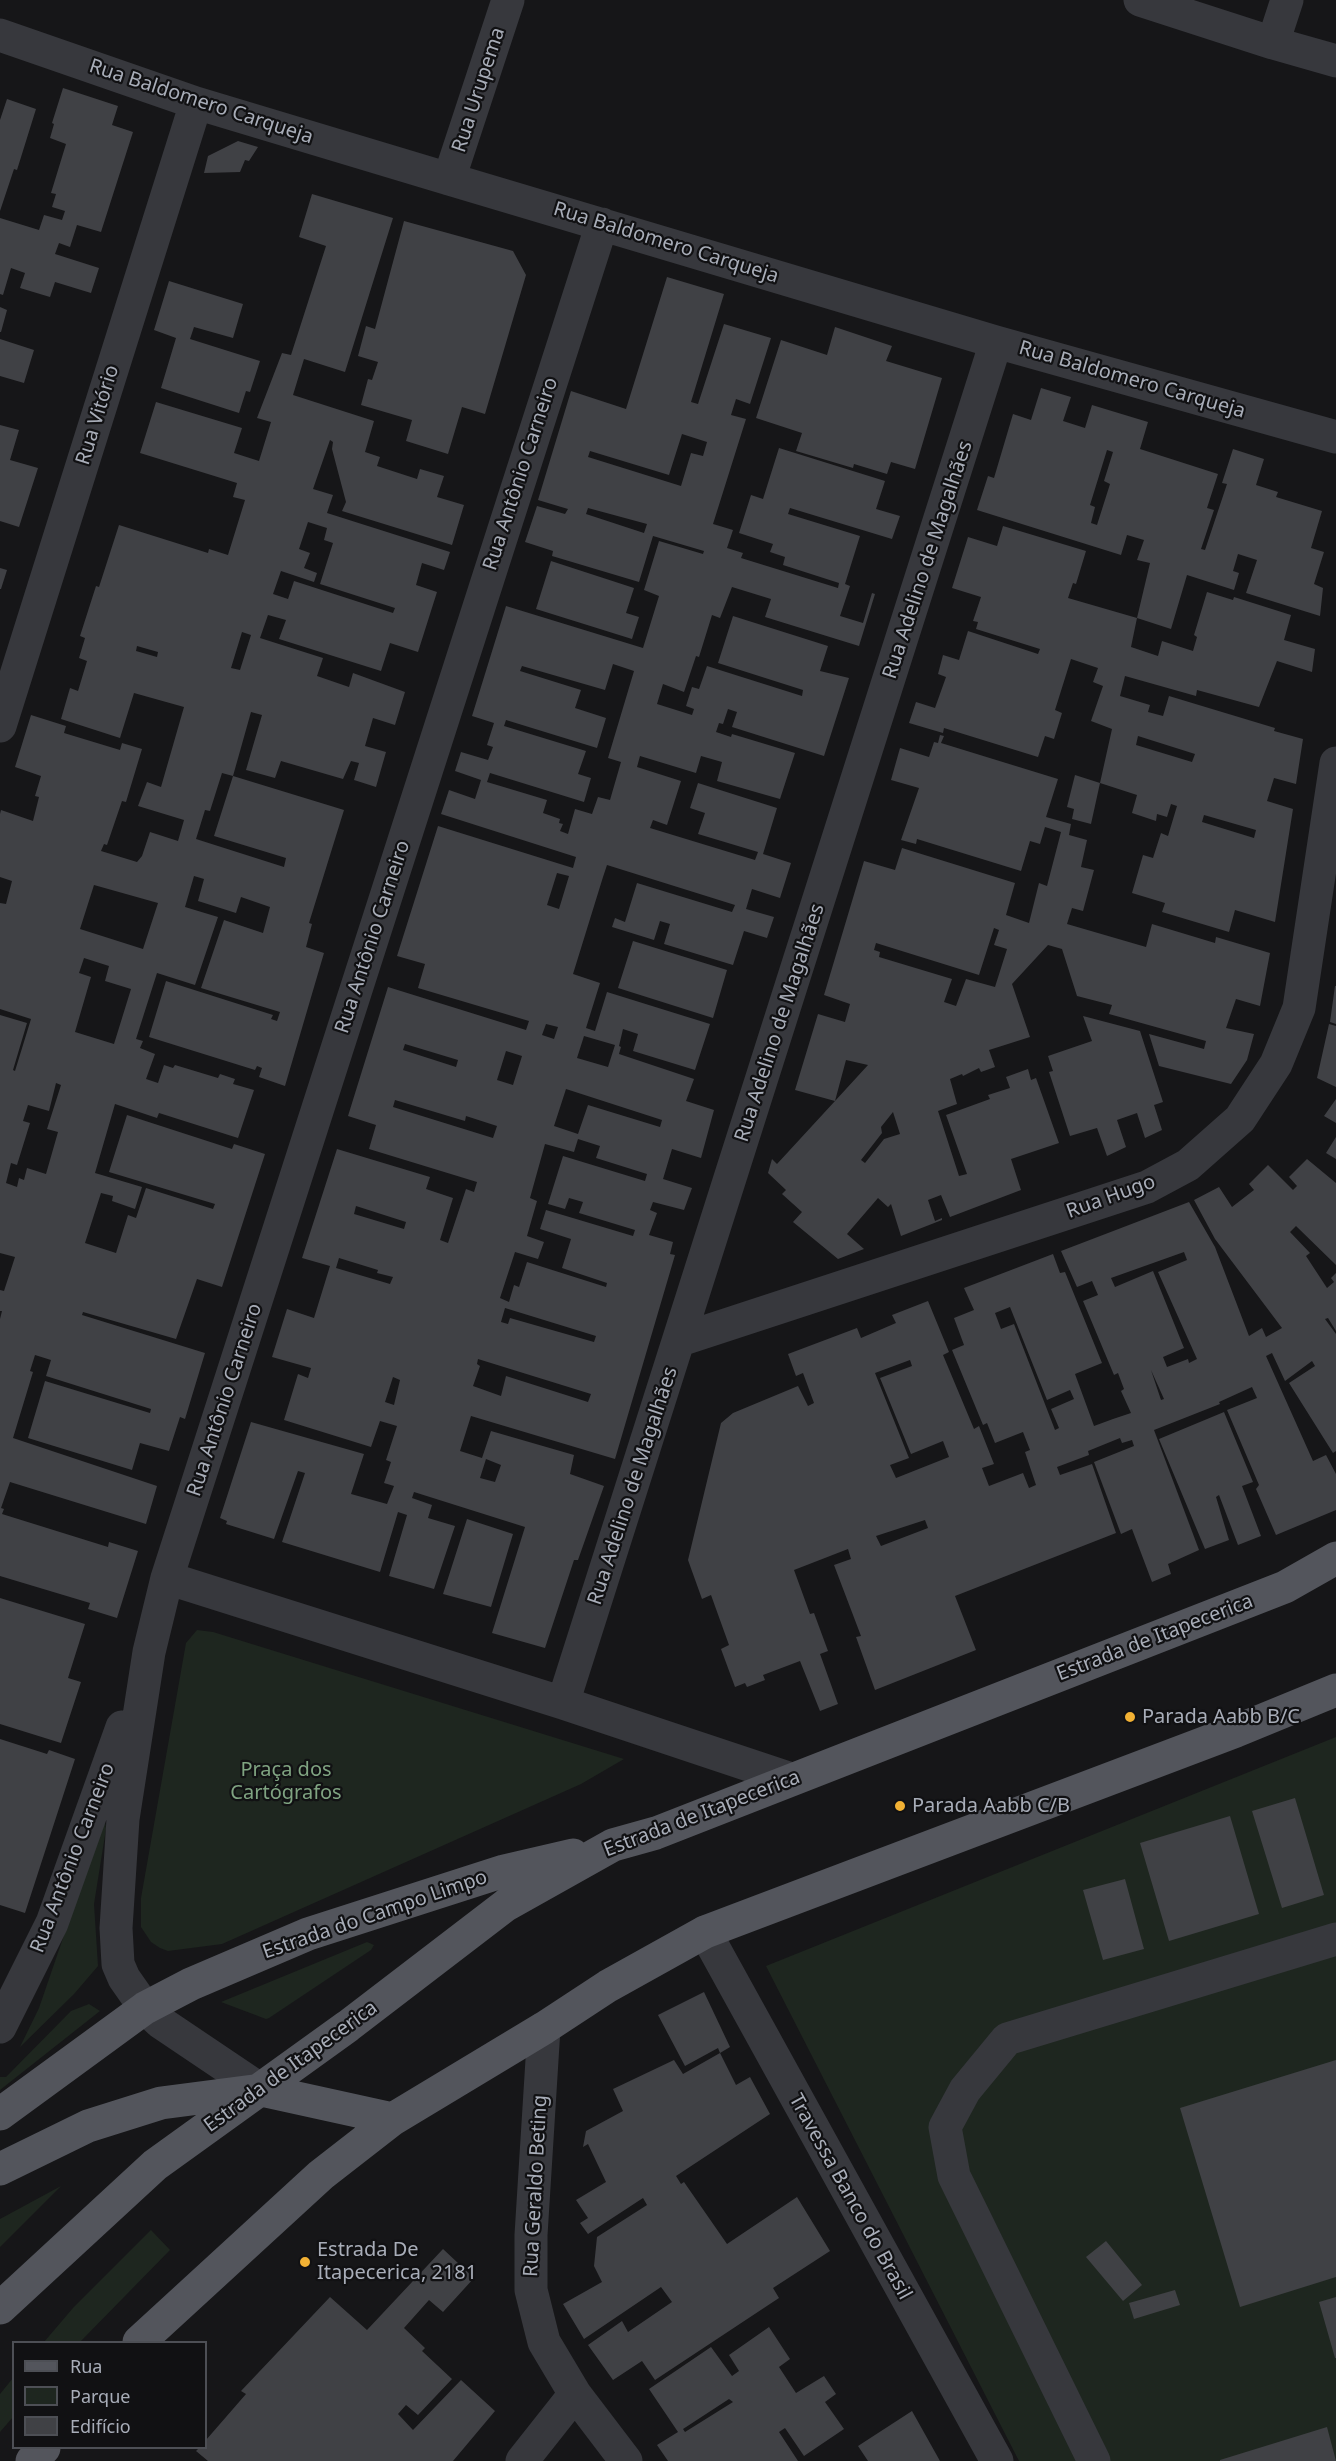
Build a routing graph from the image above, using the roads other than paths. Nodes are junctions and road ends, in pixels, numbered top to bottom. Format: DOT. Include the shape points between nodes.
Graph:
graph roads {
  1 [pos="508,0"];
  2 [pos="1140,0"];
  3 [pos="1287,0"];
  4 [pos="0,35"];
  5 [pos="1273,43"];
  6 [pos="1336,61"];
  7 [pos="196,103"];
  8 [pos="449,179"];
  9 [pos="602,224"];
  10 [pos="996,342"];
  11 [pos="1336,437"];
  12 [pos="0,726"];
  13 [pos="1336,762"];
  14 [pos="680,1340"];
  15 [pos="1336,1558"];
  16 [pos="167,1578"];
  17 [pos="149,1652"];
  18 [pos="1336,1690"];
  19 [pos="563,1703"];
  20 [pos="792,1779"];
  21 [pos="613,1845"];
  22 [pos="705,1932"];
  23 [pos="1336,1939"];
  24 [pos="145,2007"];
  25 [pos="0,2027"];
  26 [pos="544,2028"];
  27 [pos="261,2090"];
  28 [pos="0,2114"];
  29 [pos="393,2119"];
  30 [pos="0,2169"];
  31 [pos="0,2308"];
  32 [pos="141,2341"];
  33 [pos="575,2394"];
  34 [pos="43,2449"];
  35 [pos="32,2461"];
  36 [pos="522,2461"];
  37 [pos="626,2461"];
  38 [pos="997,2461"];
  39 [pos="1094,2461"];
  1 -- 8 [label="street, Rua Urupema"];
  2 -- 5 [label="street"];
  3 -- 5 [label="street"];
  4 -- 7 [label="street, Rua Baldomero Carqueja"];
  5 -- 6 [label="street"];
  7 -- 8 [label="street, Rua Baldomero Carqueja"];
  7 -- 12 [label="street, Rua Vitório"];
  8 -- 9 [label="street, Rua Baldomero Carqueja"];
  9 -- 10 [label="street, Rua Baldomero Carqueja"];
  9 -- 16 [label="street, Rua Antônio Carneiro"];
  10 -- 11 [label="street, Rua Baldomero Carqueja"];
  10 -- 14 [label="street, Rua Adelino de Magalhães"];
  13 -- 14 [label="street, Rua Hugo" via="1299,1008 1276,1064 1240,1119 1188,1165 1147,1187"];
  14 -- 19 [label="street, Rua Adelino de Magalhães"];
  15 -- 20 [label="main road, Estrada de Itapecerica" via="1284,1587"];
  16 -- 17 [label="street, Rua Antônio Carneiro"];
  16 -- 19 [label="street"];
  17 -- 24 [label="street, Rua Antônio Carneiro" via="123,1819 116,1928 118,1964"];
  17 -- 25 [label="street, Rua Antônio Carneiro" via="52,1923"];
  18 -- 22 [label="main road"];
  19 -- 20 [label="street"];
  20 -- 21 [label="main road, Estrada de Itapecerica" via="656,1833"];
  21 -- 24 [label="main road, Estrada do Campo Limpo" via="504,1871 308,1934"];
  21 -- 27 [label="main road, Estrada de Itapecerica" via="506,1905"];
  22 -- 26 [label="main road" via="608,1986"];
  22 -- 38 [label="street, Travessa Banco do Brasil"];
  23 -- 39 [label="street" via="1007,2039 965,2090 945,2127 954,2176"];
  24 -- 27 [label="street, Rua Antônio Carneiro" via="190,2043"];
  24 -- 28 [label="main road, Estrada do Campo Limpo"];
  26 -- 29 [label="main road"];
  26 -- 33 [label="street, Rua Geraldo Beting" via="531,2290 544,2342"];
  27 -- 29 [label="main road"];
  27 -- 30 [label="main road" via="154,2105 88,2126"];
  27 -- 31 [label="main road, Estrada de Itapecerica" via="155,2165"];
  29 -- 32 [label="main road" via="321,2175"];
  33 -- 36 [label="street"];
  33 -- 37 [label="street, Rua Geraldo Beting"];
  34 -- 35 [label="main road"];
}
